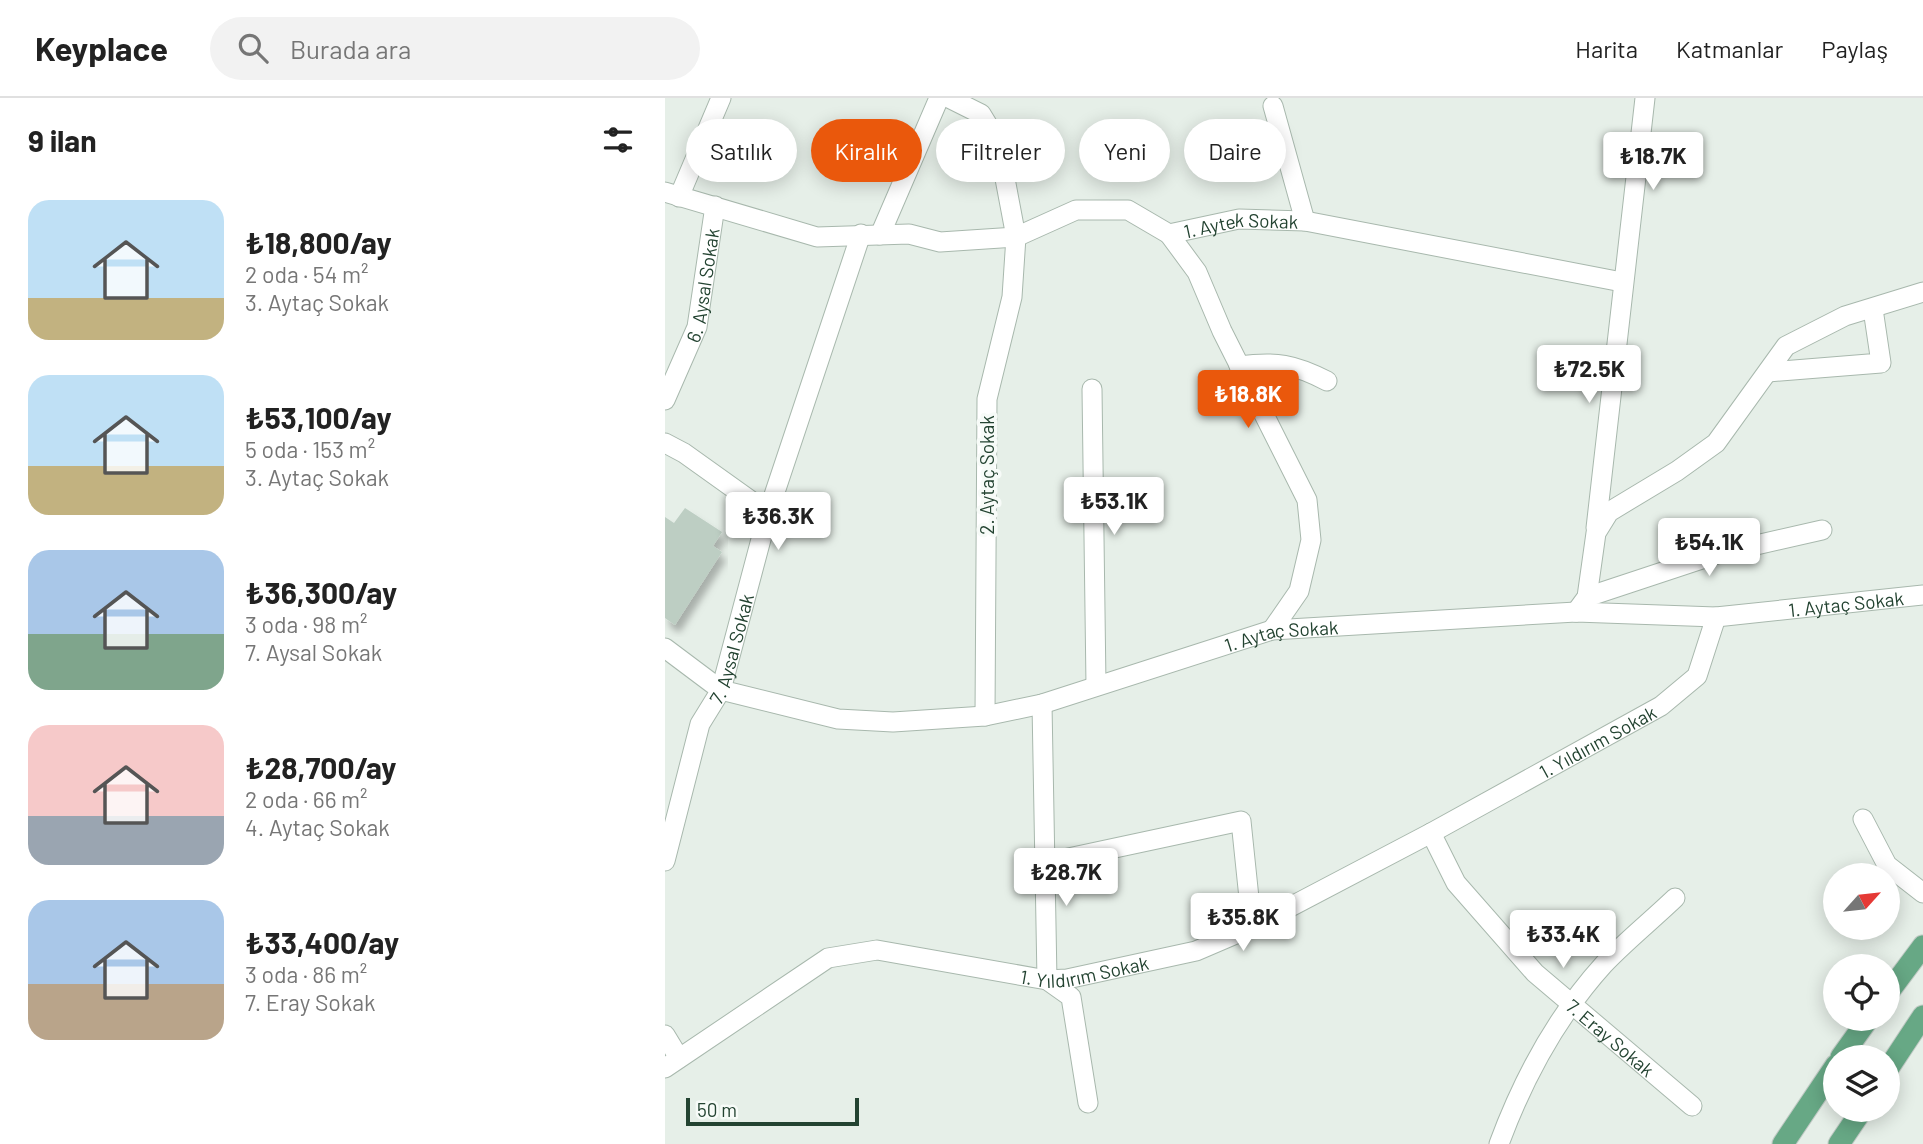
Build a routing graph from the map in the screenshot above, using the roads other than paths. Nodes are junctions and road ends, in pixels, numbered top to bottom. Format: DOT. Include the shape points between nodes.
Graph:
graph roads {
  1 [pos="721,98"];
  2 [pos="939,98"];
  3 [pos="949,98"];
  4 [pos="1645,98"];
  5 [pos="1273,106"];
  6 [pos="672,194"];
  7 [pos="715,206"];
  8 [pos="1305,221"];
  9 [pos="871,234"];
  10 [pos="1169,234"];
  11 [pos="1016,237"];
  12 [pos="1622,282"];
  13 [pos="1923,292"];
  14 [pos="1873,309"];
  15 [pos="1239,366"];
  16 [pos="1768,372"];
  17 [pos="1327,381"];
  18 [pos="1092,389"];
  19 [pos="665,400"];
  20 [pos="665,443"];
  21 [pos="768,513"];
  22 [pos="1822,530"];
  23 [pos="1595,533"];
  24 [pos="1923,596"];
  25 [pos="1582,605"];
  26 [pos="1716,617"];
  27 [pos="1272,630"];
  28 [pos="665,648"];
  29 [pos="1096,685"];
  30 [pos="720,690"];
  31 [pos="1042,704"];
  32 [pos="985,716"];
  33 [pos="1863,819"];
  34 [pos="1431,833"];
  35 [pos="665,861"];
  36 [pos="1045,863"];
  37 [pos="1923,892"];
  38 [pos="1675,898"];
  39 [pos="1252,927"];
  40 [pos="1923,946"];
  41 [pos="1900,977"];
  42 [pos="1047,981"];
  43 [pos="1572,1002"];
  44 [pos="1923,1016"];
  45 [pos="665,1035"];
  46 [pos="1900,1051"];
  47 [pos="672,1063"];
  48 [pos="1823,1084"];
  49 [pos="1088,1103"];
  50 [pos="1692,1106"];
  51 [pos="1854,1122"];
  52 [pos="1499,1144"];
  53 [pos="1783,1144"];
  54 [pos="1839,1144"];
  1 -- 6 [label="street"];
  2 -- 9 [label="street, 7. Aysal Sokak"];
  3 -- 11 [label="street, 2. Aytaç Sokak" via="981,114 1000,152"];
  4 -- 12 [label="street"];
  5 -- 8 [label="street"];
  6 -- 7 [label="street, 1. Aytek Sokak"];
  7 -- 9 [label="street, 1. Aytek Sokak" via="817,237"];
  7 -- 19 [label="street, 6. Aysal Sokak" via="697,327"];
  8 -- 10 [label="street, 1. Aytek Sokak" via="1239,219"];
  8 -- 12 [label="street, 1. Aytek Sokak"];
  9 -- 11 [label="street, 1. Aytek Sokak" via="909,234 940,242"];
  9 -- 21 [label="street, 7. Aysal Sokak"];
  10 -- 11 [label="street, 1. Aytek Sokak" via="1128,210 1076,210"];
  10 -- 15 [label="street" via="1198,272"];
  11 -- 32 [label="street, 2. Aytaç Sokak" via="1012,297 987,399"];
  12 -- 23 [label="street"];
  13 -- 14 [label="street"];
  14 -- 16 [label="street" via="1845,316 1786,346"];
  14 -- 16 [label="street" via="1881,363"];
  15 -- 17 [label="street" via="1273,362"];
  15 -- 27 [label="street" via="1307,500 1311,540 1299,591"];
  16 -- 23 [label="street" via="1716,443 1609,512"];
  18 -- 29 [label="street"];
  20 -- 21 [label="street"];
  21 -- 30 [label="street, 7. Aysal Sokak"];
  22 -- 25 [label="street" via="1717,554"];
  23 -- 25 [label="street"];
  24 -- 26 [label="street, 1. Aytaç Sokak"];
  25 -- 26 [label="street, 1. Aytaç Sokak"];
  25 -- 27 [label="street, 1. Aytaç Sokak"];
  26 -- 34 [label="street, 1. Yıldırım Sokak" via="1697,676 1661,706"];
  27 -- 29 [label="street, 1. Aytaç Sokak"];
  28 -- 30 [label="street, 1. Aytaç Sokak"];
  29 -- 31 [label="street, 1. Aytaç Sokak"];
  30 -- 32 [label="street, 1. Aytaç Sokak" via="838,719 893,722"];
  30 -- 35 [label="street, 7. Aysal Sokak" via="700,724"];
  31 -- 32 [label="street, 1. Aytaç Sokak"];
  31 -- 36 [label="street"];
  33 -- 37 [label="street" via="1887,865"];
  34 -- 39 [label="street, 1. Yıldırım Sokak"];
  34 -- 43 [label="street, 7. Eray Sokak" via="1456,883 1492,927 1535,973"];
  36 -- 39 [label="street" via="1241,821"];
  36 -- 42 [label="street"];
  38 -- 43 [label="street" via="1605,963"];
  39 -- 42 [label="street, 1. Yıldırım Sokak" via="1196,951"];
  40 -- 41 [label="main road"];
  42 -- 47 [label="street, 1. Yıldırım Sokak" via="877,950 828,958"];
  42 -- 49 [label="street" via="1071,997"];
  43 -- 50 [label="street, 7. Eray Sokak"];
  43 -- 52 [label="street" via="1518,1091"];
  44 -- 46 [label="main road"];
  45 -- 47 [label="street"];
  48 -- 53 [label="main road"];
  51 -- 54 [label="main road"];
}
